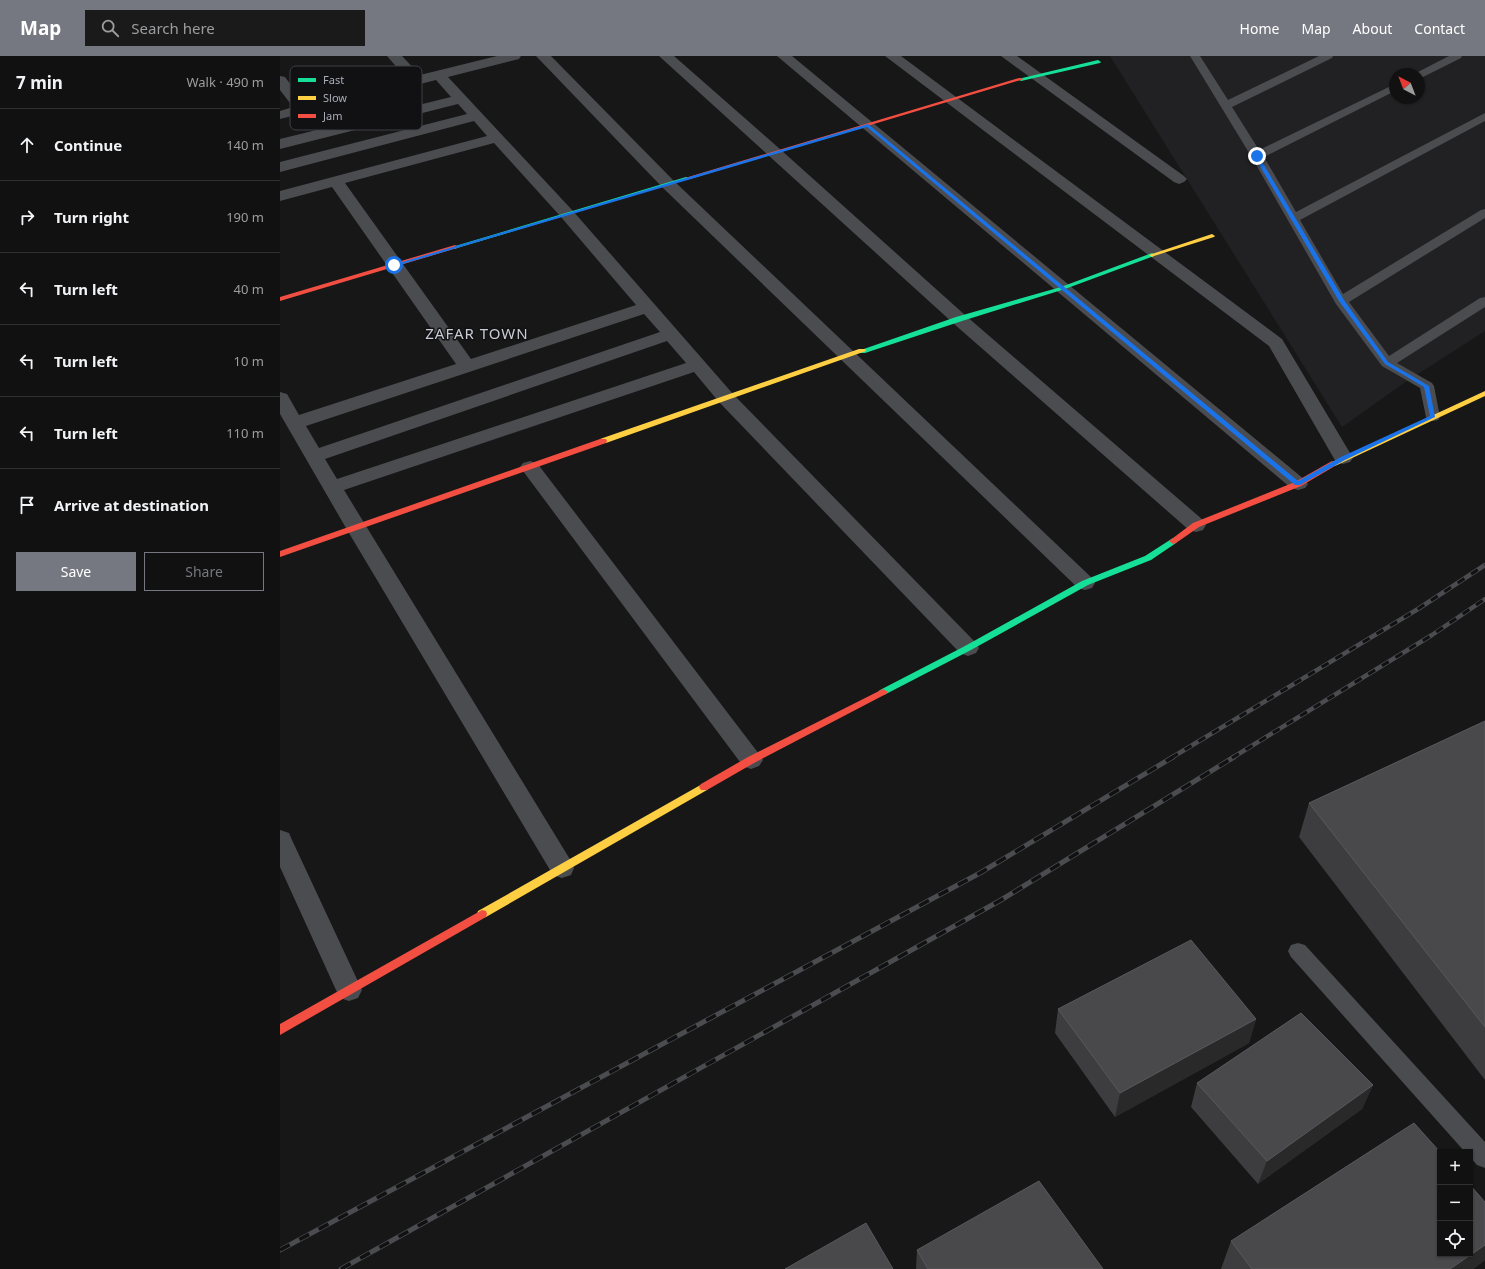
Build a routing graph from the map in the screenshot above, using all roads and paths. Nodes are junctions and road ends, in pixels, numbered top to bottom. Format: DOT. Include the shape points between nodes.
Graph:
graph roads {
  1 [pos="394,56"];
  2 [pos="514,56"];
  3 [pos="543,56"];
  4 [pos="666,56"];
  5 [pos="784,56"];
  6 [pos="892,56"];
  7 [pos="1008,56"];
  8 [pos="1195,56"];
  9 [pos="1328,56"];
  10 [pos="1457,56"];
  11 [pos="1098,62"];
  12 [pos="403,66"];
  13 [pos="1425,72"];
  14 [pos="1034,74"];
  15 [pos="439,75"];
  16 [pos="280,80"];
  17 [pos="422,80"];
  18 [pos="1389,90"];
  19 [pos="290,94"];
  20 [pos="461,99"];
  21 [pos="950,100"];
  22 [pos="1225,106"];
  23 [pos="422,109"];
  24 [pos="290,113"];
  25 [pos="280,115"];
  26 [pos="477,116"];
  27 [pos="1485,116"];
  28 [pos="868,125"];
  29 [pos="336,130"];
  30 [pos="497,138"];
  31 [pos="280,144"];
  32 [pos="776,153"];
  33 [pos="1257,156"];
  34 [pos="280,167"];
  35 [pos="1179,179"];
  36 [pos="336,181"];
  37 [pos="668,184"];
  38 [pos="280,196"];
  39 [pos="1485,213"];
  40 [pos="567,214"];
  41 [pos="1294,218"];
  42 [pos="1212,236"];
  43 [pos="1156,253"];
  44 [pos="394,265"];
  45 [pos="1063,288"];
  46 [pos="280,299"];
  47 [pos="1341,301"];
  48 [pos="1485,301"];
  49 [pos="647,308"];
  50 [pos="959,319"];
  51 [pos="671,334"];
  52 [pos="848,355"];
  53 [pos="1386,363"];
  54 [pos="697,365"];
  55 [pos="467,366"];
  56 [pos="1485,393"];
  57 [pos="280,398"];
  58 [pos="726,398"];
  59 [pos="1433,417"];
  60 [pos="295,423"];
  61 [pos="314,456"];
  62 [pos="1343,458"];
  63 [pos="530,467"];
  64 [pos="1298,484"];
  65 [pos="332,487"];
  66 [pos="1196,525"];
  67 [pos="356,528"];
  68 [pos="280,554"];
  69 [pos="1085,583"];
  70 [pos="968,648"];
  71 [pos="751,760"];
  72 [pos="280,840"];
  73 [pos="562,868"];
  74 [pos="1298,951"];
  75 [pos="349,990"];
  76 [pos="280,1030"];
  77 [pos="1485,1158"];
  1 -- 12 [label="street"];
  2 -- 15 [label="street"];
  3 -- 37 [label="street"];
  4 -- 32 [label="street"];
  5 -- 28 [label="street"];
  6 -- 21 [label="street"];
  7 -- 14 [label="street"];
  8 -- 22 [label="lane"];
  9 -- 22 [label="lane"];
  10 -- 13 [label="lane"];
  11 -- 14 [label="street"];
  14 -- 21 [label="street"];
  14 -- 35 [label="street"];
  15 -- 17 [label="street"];
  15 -- 20 [label="street"];
  16 -- 19 [label="street"];
  18 -- 33 [label="lane"];
  20 -- 23 [label="street"];
  20 -- 26 [label="street"];
  21 -- 28 [label="street"];
  21 -- 43 [label="street"];
  22 -- 33 [label="lane"];
  24 -- 25 [label="street"];
  26 -- 30 [label="street"];
  26 -- 34 [label="street"];
  27 -- 41 [label="lane"];
  28 -- 32 [label="street"];
  28 -- 45 [label="street"];
  29 -- 31 [label="street"];
  30 -- 36 [label="street"];
  30 -- 40 [label="street"];
  32 -- 37 [label="street"];
  32 -- 50 [label="street"];
  33 -- 41 [label="lane"];
  36 -- 38 [label="street"];
  36 -- 44 [label="street"];
  37 -- 40 [label="street"];
  37 -- 52 [label="street"];
  39 -- 47 [label="lane"];
  40 -- 44 [label="street"];
  40 -- 49 [label="street"];
  41 -- 47 [label="lane"];
  42 -- 43 [label="street"];
  43 -- 45 [label="street"];
  43 -- 62 [label="street" via="1276,343"];
  44 -- 46 [label="street"];
  44 -- 55 [label="street"];
  45 -- 50 [label="street"];
  45 -- 64 [label="street"];
  47 -- 53 [label="lane"];
  48 -- 53 [label="lane"];
  49 -- 51 [label="street"];
  49 -- 55 [label="street"];
  50 -- 52 [label="street"];
  50 -- 66 [label="street"];
  51 -- 54 [label="street"];
  51 -- 61 [label="street"];
  52 -- 58 [label="street"];
  52 -- 69 [label="street"];
  53 -- 59 [label="lane" via="1427,386"];
  54 -- 58 [label="street"];
  54 -- 65 [label="street"];
  55 -- 60 [label="street"];
  56 -- 59 [label="street"];
  57 -- 60 [label="street"];
  58 -- 63 [label="street"];
  58 -- 70 [label="street"];
  59 -- 62 [label="street"];
  60 -- 61 [label="street"];
  61 -- 65 [label="street"];
  62 -- 64 [label="street"];
  63 -- 67 [label="street"];
  63 -- 71 [label="street"];
  64 -- 66 [label="street"];
  65 -- 67 [label="street"];
  66 -- 69 [label="street" via="1148,558"];
  67 -- 68 [label="street"];
  67 -- 73 [label="street"];
  69 -- 70 [label="street"];
  70 -- 71 [label="street"];
  71 -- 73 [label="street"];
  72 -- 75 [label="street"];
  73 -- 75 [label="street"];
  74 -- 77 [label="lane"];
  75 -- 76 [label="street"];
}
